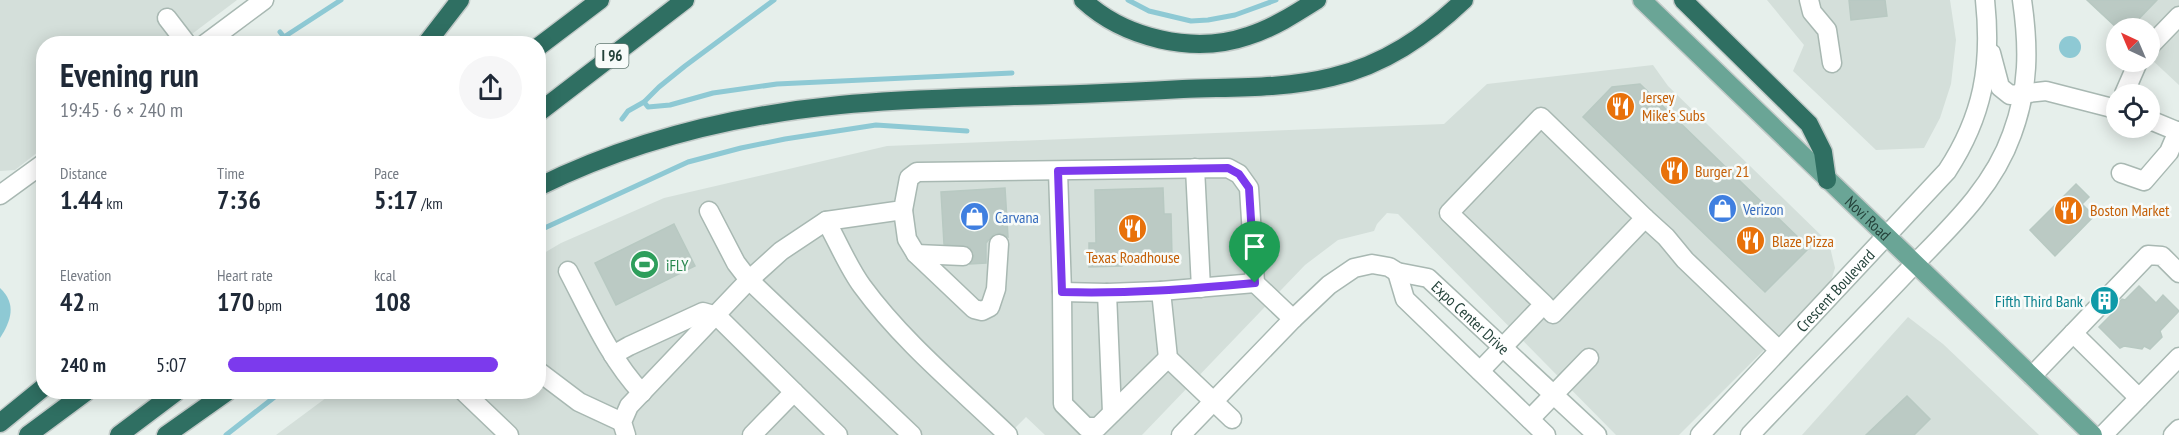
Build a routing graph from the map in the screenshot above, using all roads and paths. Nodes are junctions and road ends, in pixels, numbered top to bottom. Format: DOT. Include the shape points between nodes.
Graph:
graph roads {
  1 [pos="264,0"];
  2 [pos="460,0"];
  3 [pos="600,0"];
  4 [pos="685,0"];
  5 [pos="1083,0"];
  6 [pos="1317,0"];
  7 [pos="1464,0"];
  8 [pos="1642,0"];
  9 [pos="1683,0"];
  10 [pos="1809,0"];
  11 [pos="1985,0"];
  12 [pos="2022,0"];
  13 [pos="2179,16"];
  14 [pos="167,18"];
  15 [pos="181,36"];
  16 [pos="216,36"];
  17 [pos="432,36"];
  18 [pos="2160,36"];
  19 [pos="546,41"];
  20 [pos="1988,47"];
  21 [pos="1832,63"];
  22 [pos="2024,92"];
  23 [pos="2106,106"];
  24 [pos="546,107"];
  25 [pos="2160,124"];
  26 [pos="2179,132"];
  27 [pos="1194,168"];
  28 [pos="36,169"];
  29 [pos="1058,171"];
  30 [pos="2121,173"];
  31 [pos="1827,180"];
  32 [pos="546,184"];
  33 [pos="0,195"];
  34 [pos="903,210"];
  35 [pos="709,211"];
  36 [pos="1645,218"];
  37 [pos="826,221"];
  38 [pos="1887,237"];
  39 [pos="999,244"];
  40 [pos="916,254"];
  41 [pos="963,256"];
  42 [pos="1915,264"];
  43 [pos="568,271"];
  44 [pos="1397,272"];
  45 [pos="2179,273"];
  46 [pos="749,280"];
  47 [pos="1255,283"];
  48 [pos="1201,288"];
  49 [pos="1161,291"];
  50 [pos="1062,292"];
  51 [pos="1107,293"];
  52 [pos="1544,304"];
  53 [pos="717,316"];
  54 [pos="1293,319"];
  55 [pos="2073,333"];
  56 [pos="1503,348"];
  57 [pos="1779,350"];
  58 [pos="613,355"];
  59 [pos="2179,357"];
  60 [pos="1168,358"];
  61 [pos="1589,358"];
  62 [pos="1480,371"];
  63 [pos="2032,376"];
  64 [pos="546,377"];
  65 [pos="794,392"];
  66 [pos="642,393"];
  67 [pos="36,394"];
  68 [pos="1553,394"];
  69 [pos="2139,398"];
  70 [pos="77,399"];
  71 [pos="167,399"];
  72 [pos="217,399"];
  73 [pos="471,399"];
  74 [pos="1213,401"];
  75 [pos="1112,413"];
  76 [pos="1232,419"];
  77 [pos="1530,419"];
  78 [pos="0,423"];
  79 [pos="624,428"];
  80 [pos="2179,429"];
  81 [pos="999,432"];
  82 [pos="28,435"];
  83 [pos="120,435"];
  84 [pos="166,435"];
  85 [pos="509,435"];
  86 [pos="752,435"];
  87 [pos="838,435"];
  88 [pos="912,435"];
  89 [pos="1181,435"];
  90 [pos="1546,435"];
  91 [pos="1597,435"];
  92 [pos="1700,435"];
  93 [pos="1750,435"];
  94 [pos="2093,435"];
  95 [pos="2103,435"];
  96 [pos="2173,435"];
  1 -- 16 [label="street"];
  2 -- 17 [label="highway"];
  3 -- 19 [label="highway"];
  4 -- 24 [label="highway, I 96"];
  5 -- 6 [label="highway" via="1097,13 1145,36 1206,44 1246,37 1283,22"];
  7 -- 32 [label="highway" via="1417,40 1393,54 1333,77 1265,85 914,100 802,109 661,140"];
  8 -- 31 [label="main road, Novi Road"];
  9 -- 31 [label="highway" via="1809,124 1823,152"];
  10 -- 21 [label="street" via="1812,12 1827,30"];
  11 -- 20 [label="street, Crescent Boulevard"];
  12 -- 22 [label="street" via="2026,31"];
  13 -- 18 [label="street"];
  14 -- 15 [label="street"];
  20 -- 22 [label="street" via="2000,87 2010,95"];
  20 -- 38 [label="street, Crescent Boulevard" via="1982,96 1959,152 1940,180"];
  22 -- 23 [label="street" via="2046,91"];
  22 -- 42 [label="street" via="2012,134 1988,184"];
  25 -- 26 [label="street"];
  26 -- 30 [label="street" via="2169,152 2144,181"];
  27 -- 29 [label="street"];
  27 -- 47 [label="street" via="1228,168 1239,174 1249,188"];
  27 -- 48 [label="street"];
  28 -- 33 [label="street"];
  29 -- 34 [label="street" via="917,171 909,178"];
  29 -- 50 [label="street"];
  31 -- 38 [label="main road, Novi Road"];
  34 -- 37 [label="street"];
  34 -- 40 [label="street" via="907,239"];
  35 -- 46 [label="street"];
  36 -- 52 [label="street" via="1553,314"];
  36 -- 52 [label="street" via="1541,117 1449,213"];
  36 -- 57 [label="street"];
  37 -- 46 [label="street" via="781,251"];
  37 -- 81 [label="street" via="871,298"];
  38 -- 42 [label="main road, Novi Road"];
  38 -- 57 [label="street, Crescent Boulevard"];
  39 -- 40 [label="street" via="996,289 990,307 982,311 974,309"];
  40 -- 41 [label="street"];
  42 -- 63 [label="main road, Novi Road"];
  42 -- 93 [label="street"];
  43 -- 58 [label="street"];
  44 -- 54 [label="street" via="1372,264 1354,268"];
  44 -- 56 [label="street, Expo Center Drive" via="1428,278"];
  44 -- 62 [label="street, Expo Center Drive" via="1405,299"];
  45 -- 55 [label="street" via="2162,256 2148,255"];
  46 -- 53 [label="street"];
  46 -- 88 [label="street"];
  47 -- 48 [label="street"];
  47 -- 54 [label="street"];
  48 -- 49 [label="street"];
  49 -- 51 [label="street"];
  49 -- 60 [label="street"];
  50 -- 51 [label="street"];
  50 -- 75 [label="street" via="1062,404 1086,427 1098,427"];
  51 -- 75 [label="street"];
  52 -- 56 [label="street"];
  53 -- 58 [label="street" via="703,312"];
  53 -- 65 [label="street"];
  53 -- 66 [label="street"];
  54 -- 74 [label="street"];
  55 -- 63 [label="street"];
  55 -- 69 [label="street"];
  56 -- 62 [label="street"];
  56 -- 68 [label="street, Expo Center Drive"];
  57 -- 92 [label="street, Crescent Boulevard"];
  58 -- 66 [label="street"];
  59 -- 69 [label="street"];
  60 -- 74 [label="street"];
  60 -- 75 [label="street"];
  61 -- 68 [label="street"];
  62 -- 77 [label="street, Expo Center Drive"];
  63 -- 94 [label="main road, Novi Road"];
  64 -- 79 [label="street"];
  65 -- 86 [label="street"];
  65 -- 87 [label="street"];
  66 -- 79 [label="street" via="629,406"];
  67 -- 78 [label="highway"];
  68 -- 77 [label="street"];
  68 -- 91 [label="street, Expo Center Drive"];
  69 -- 95 [label="street"];
  70 -- 82 [label="highway"];
  71 -- 83 [label="highway"];
  72 -- 84 [label="highway"];
  73 -- 85 [label="street"];
  74 -- 76 [label="street"];
  74 -- 89 [label="street"];
  77 -- 90 [label="street, Expo Center Drive"];
  80 -- 96 [label="street"];
}
